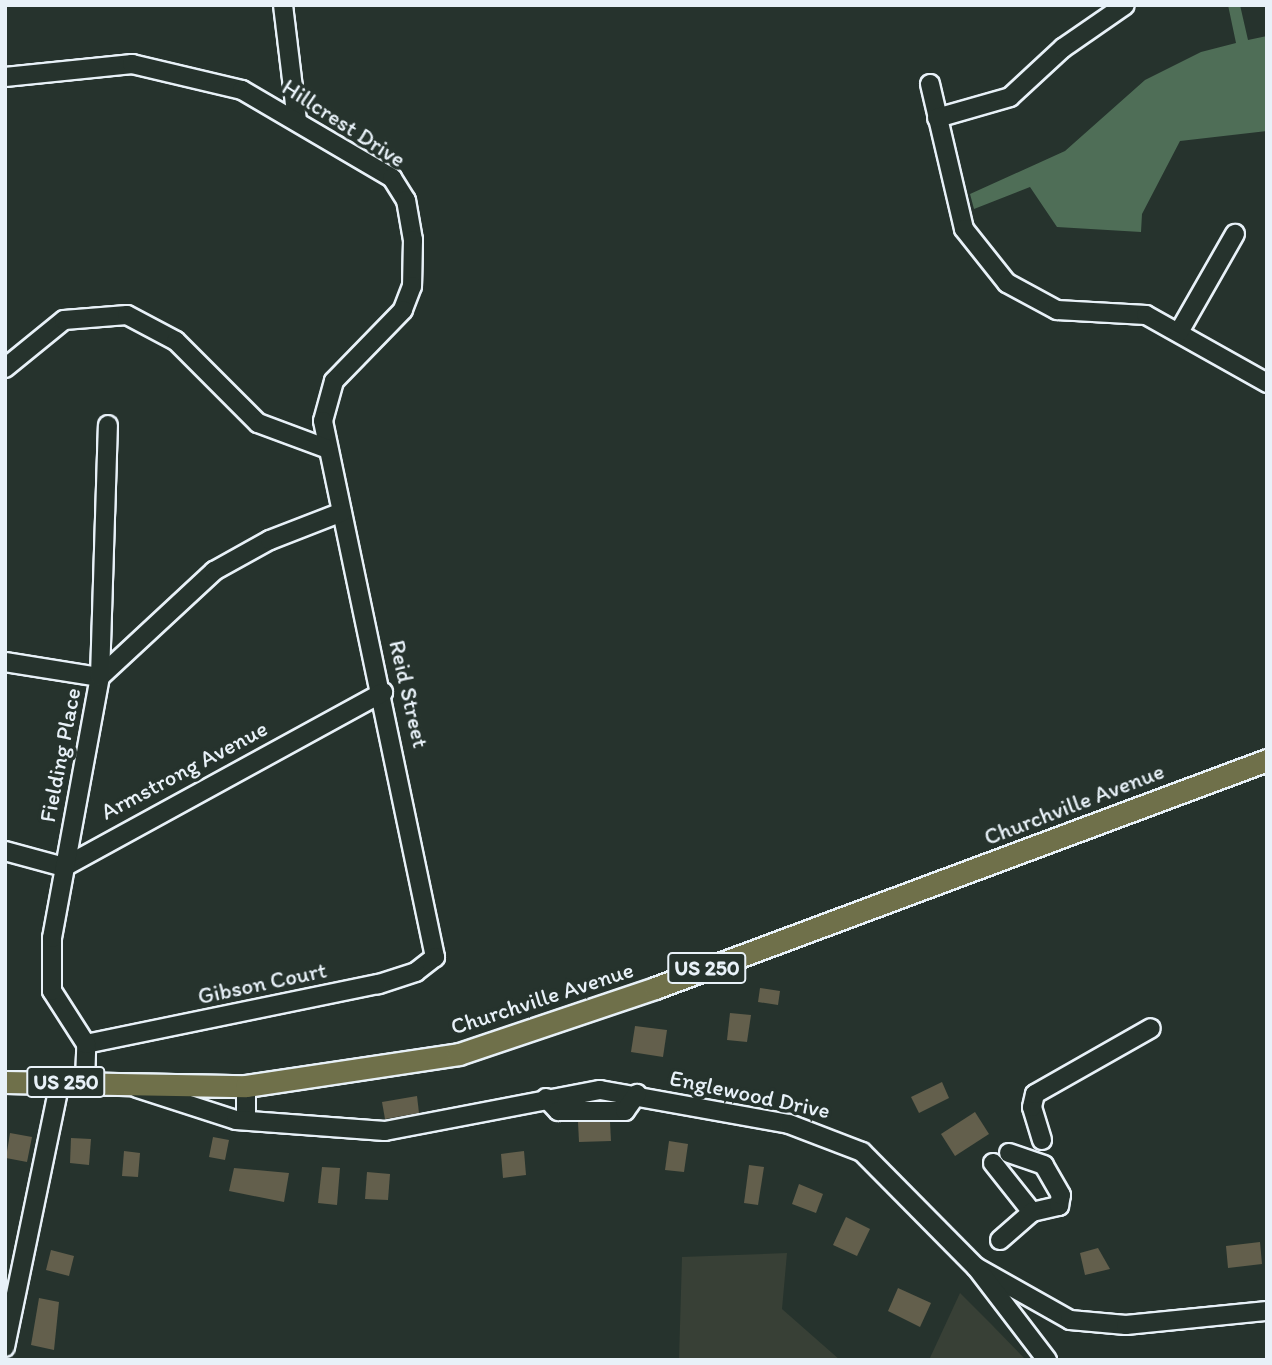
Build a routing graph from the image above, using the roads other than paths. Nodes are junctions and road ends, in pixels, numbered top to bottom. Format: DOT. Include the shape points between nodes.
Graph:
graph roads {
  1 [pos="283,5"];
  2 [pos="1125,5"];
  3 [pos="5,77"];
  4 [pos="930,84"];
  5 [pos="937,118"];
  6 [pos="297,120"];
  7 [pos="1235,234"];
  8 [pos="1179,332"];
  9 [pos="5,368"];
  10 [pos="1267,383"];
  11 [pos="108,425"];
  12 [pos="328,449"];
  13 [pos="342,512"];
  14 [pos="5,662"];
  15 [pos="100,677"];
  16 [pos="383,692"];
  17 [pos="1267,760"];
  18 [pos="5,851"];
  19 [pos="64,867"];
  20 [pos="437,952"];
  21 [pos="1151,1028"];
  22 [pos="86,1044"];
  23 [pos="5,1082"];
  24 [pos="60,1082"];
  25 [pos="85,1082"];
  26 [pos="128,1084"];
  27 [pos="246,1086"];
  28 [pos="246,1118"];
  29 [pos="1042,1140"];
  30 [pos="1009,1153"];
  31 [pos="993,1163"];
  32 [pos="1031,1212"];
  33 [pos="1000,1240"];
  34 [pos="976,1267"];
  35 [pos="1267,1311"];
  36 [pos="5,1347"];
  37 [pos="1048,1360"];
  1 -- 6 [label="street"];
  2 -- 5 [label="street" via="1063,48 1010,97"];
  3 -- 6 [label="street, Hillcrest Drive" via="92,64 152,66 242,90"];
  4 -- 5 [label="street"];
  5 -- 8 [label="street" via="964,229 1007,283 1057,310 1146,315"];
  6 -- 12 [label="street, Hillcrest Drive" via="392,178 406,200 413,240 412,286 403,310 348,364 327,396"];
  7 -- 8 [label="street"];
  8 -- 10 [label="street"];
  9 -- 12 [label="street" via="64,320 127,315 168,334 258,423"];
  11 -- 15 [label="street, Fielding Place"];
  12 -- 13 [label="street, Reid Street"];
  13 -- 15 [label="street" via="270,540 214,571"];
  13 -- 16 [label="street, Reid Street"];
  14 -- 15 [label="street"];
  15 -- 19 [label="street, Fielding Place"];
  16 -- 19 [label="street, Armstrong Avenue"];
  16 -- 20 [label="street, Reid Street"];
  17 -- 27 [label="main road, Churchville Avenue / US 250" via="503,1041 425,1062"];
  18 -- 19 [label="street"];
  19 -- 22 [label="street, Fielding Place" via="52,938 52,991"];
  20 -- 22 [label="street, Gibson Court" via="416,972 378,984"];
  21 -- 29 [label="street" via="1035,1094 1032,1107"];
  22 -- 25 [label="street"];
  23 -- 24 [label="main road, Churchville Avenue / US 250"];
  24 -- 25 [label="main road, Churchville Avenue / US 250"];
  24 -- 36 [label="street"];
  25 -- 26 [label="main road, Churchville Avenue / US 250"];
  26 -- 27 [label="main road, Churchville Avenue / US 250"];
  26 -- 28 [label="street, Englewood Drive" via="205,1112"];
  27 -- 28 [label="street"];
  28 -- 34 [label="street, Englewood Drive" via="408,1131 587,1090 638,1094 841,1140 888,1174"];
  30 -- 32 [label="street" via="1044,1165 1061,1195 1050,1213"];
  31 -- 32 [label="street"];
  32 -- 33 [label="street"];
  34 -- 35 [label="street, Englewood Drive" via="1059,1316 1090,1325"];
  34 -- 37 [label="street"];
}
